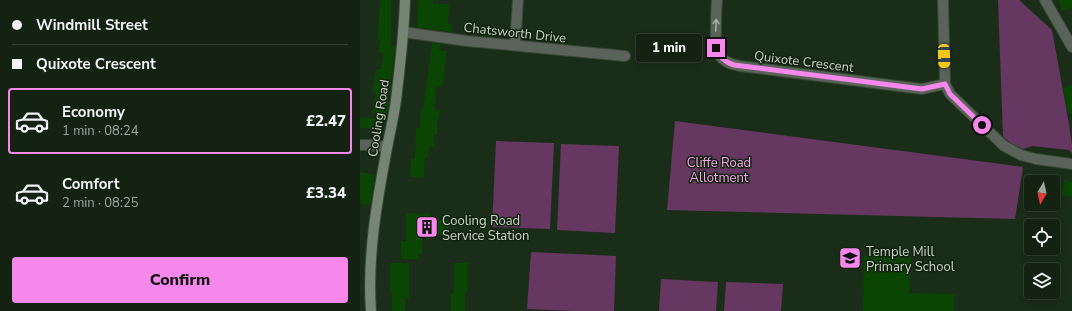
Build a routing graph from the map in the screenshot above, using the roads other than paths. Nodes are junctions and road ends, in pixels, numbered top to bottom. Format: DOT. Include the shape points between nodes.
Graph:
graph roads {
  1 [pos="406,0"];
  2 [pos="518,0"];
  3 [pos="717,0"];
  4 [pos="943,0"];
  5 [pos="1045,0"];
  6 [pos="403,32"];
  7 [pos="515,45"];
  8 [pos="1072,47"];
  9 [pos="625,56"];
  10 [pos="945,84"];
  11 [pos="360,145"];
  12 [pos="387,147"];
  13 [pos="1072,164"];
  14 [pos="370,311"];
  1 -- 6 [label="main road, Cooling Road"];
  2 -- 7 [label="street"];
  10 -- 3 [label="street, Quixote Crescent, one-way" via="922,89 729,64 721,58 716,48"];
  4 -- 10 [label="street"];
  5 -- 8 [label="street"];
  6 -- 7 [label="street, Chatsworth Drive"];
  6 -- 12 [label="main road, Cooling Road" via="396,101"];
  7 -- 9 [label="street, Chatsworth Drive"];
  10 -- 13 [label="street" via="950,94 1004,146 1036,159"];
  11 -- 12 [label="street"];
  12 -- 14 [label="main road, Cooling Road" via="374,224"];
}
